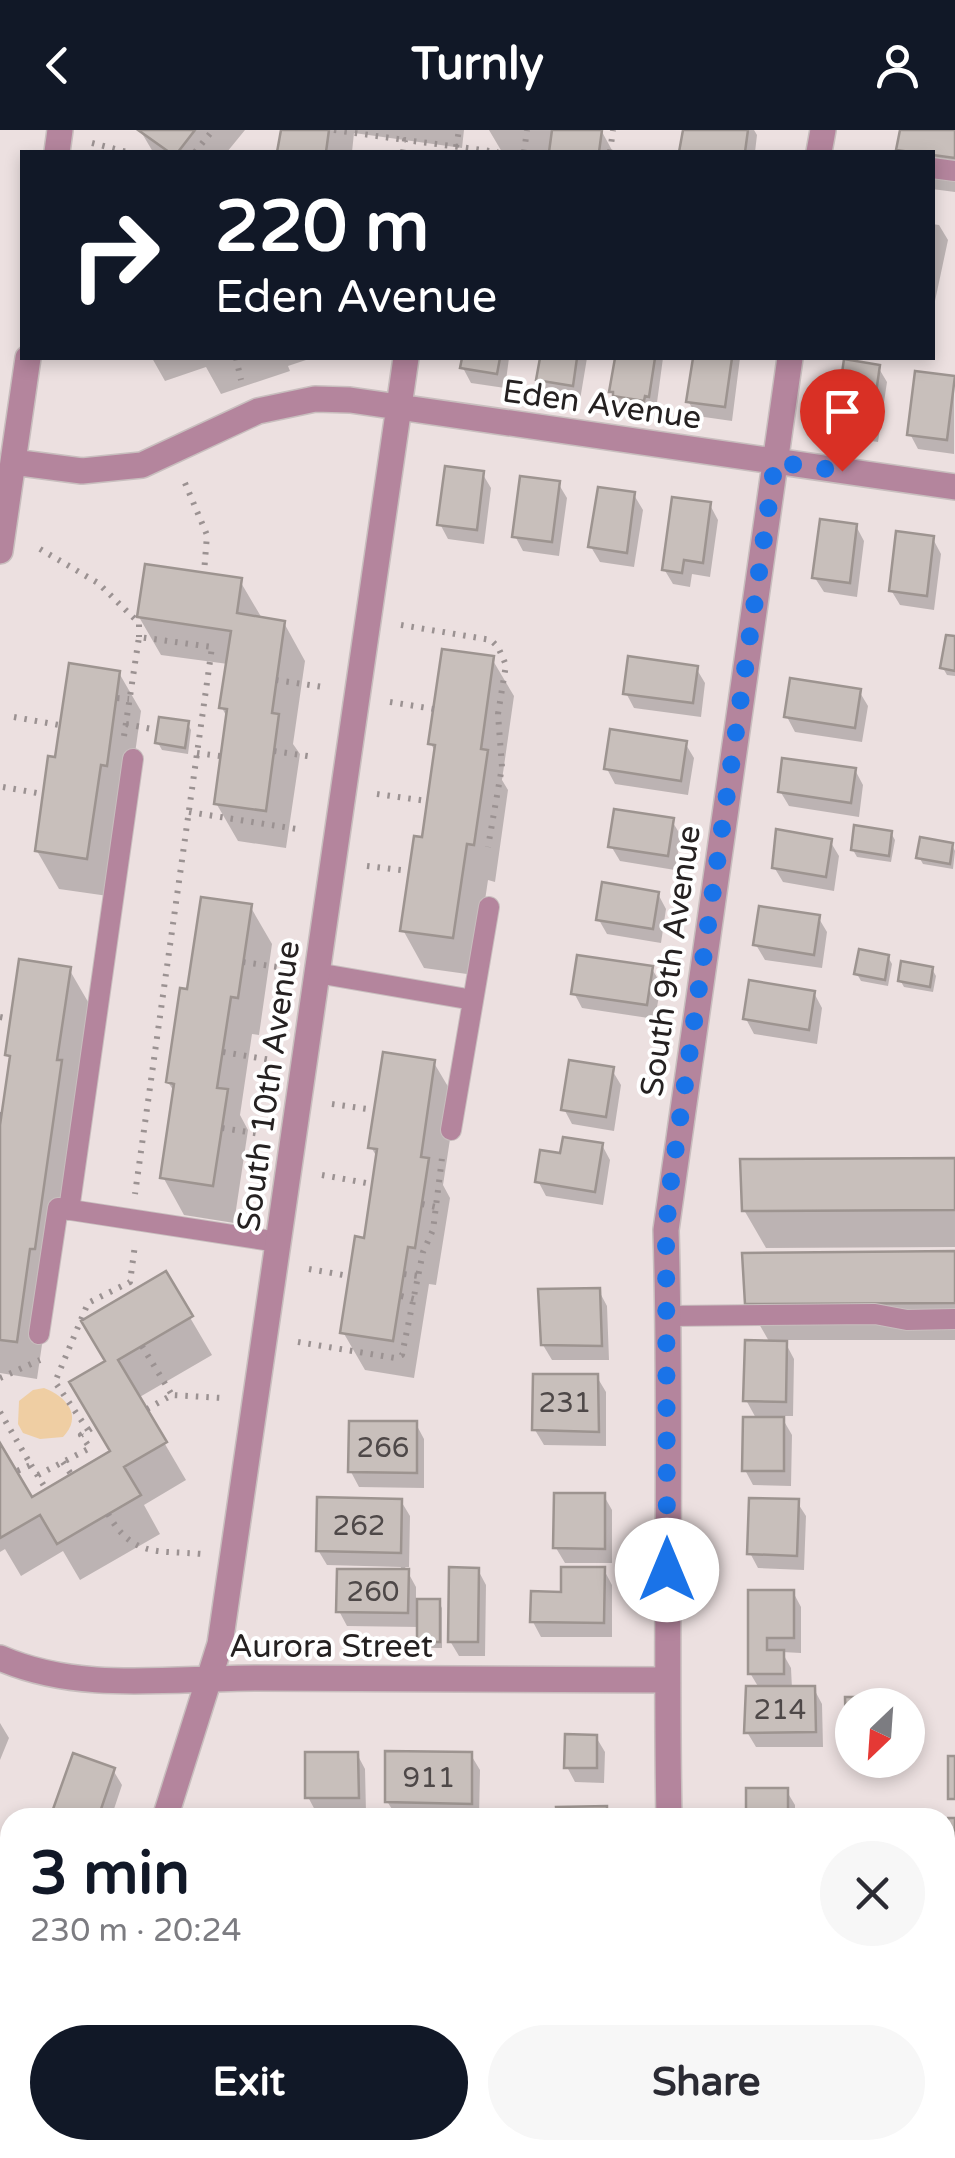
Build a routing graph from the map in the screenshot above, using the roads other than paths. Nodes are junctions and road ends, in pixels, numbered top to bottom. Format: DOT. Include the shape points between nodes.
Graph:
graph roads {
  1 [pos="28,360"];
  2 [pos="406,360"];
  3 [pos="790,360"];
  4 [pos="398,407"];
  5 [pos="13,462"];
  6 [pos="775,462"];
  7 [pos="955,487"];
  8 [pos="0,551"];
  9 [pos="133,759"];
  10 [pos="488,907"];
  11 [pos="316,973"];
  12 [pos="473,1000"];
  13 [pos="451,1130"];
  14 [pos="69,1210"];
  15 [pos="278,1242"];
  16 [pos="668,1316"];
  17 [pos="955,1319"];
  18 [pos="39,1334"];
  19 [pos="0,1658"];
  20 [pos="209,1678"];
  21 [pos="666,1680"];
  22 [pos="168,1808"];
  23 [pos="670,1808"];
  1 -- 5 [label="street"];
  2 -- 4 [label="street, South 10th Avenue"];
  3 -- 6 [label="street, South 9th Avenue"];
  4 -- 5 [label="street, Eden Avenue" via="350,400 286,403 142,465 82,471"];
  4 -- 6 [label="street, Eden Avenue"];
  4 -- 11 [label="street, South 10th Avenue"];
  5 -- 8 [label="street"];
  6 -- 7 [label="street, Eden Avenue"];
  6 -- 16 [label="street, South 9th Avenue" via="670,1188"];
  9 -- 14 [label="lane"];
  10 -- 12 [label="lane"];
  11 -- 12 [label="lane"];
  11 -- 15 [label="street, South 10th Avenue"];
  12 -- 13 [label="lane"];
  14 -- 15 [label="lane" via="136,1212"];
  14 -- 18 [label="lane" via="58,1208"];
  15 -- 20 [label="street, South 10th Avenue" via="220,1644"];
  16 -- 17 [label="lane"];
  16 -- 21 [label="street, South 9th Avenue"];
  19 -- 20 [label="street, Aurora Street" via="72,1678"];
  20 -- 21 [label="street, Aurora Street"];
  20 -- 22 [label="street, South 10th Avenue"];
  21 -- 23 [label="street, South 9th Avenue"];
}
